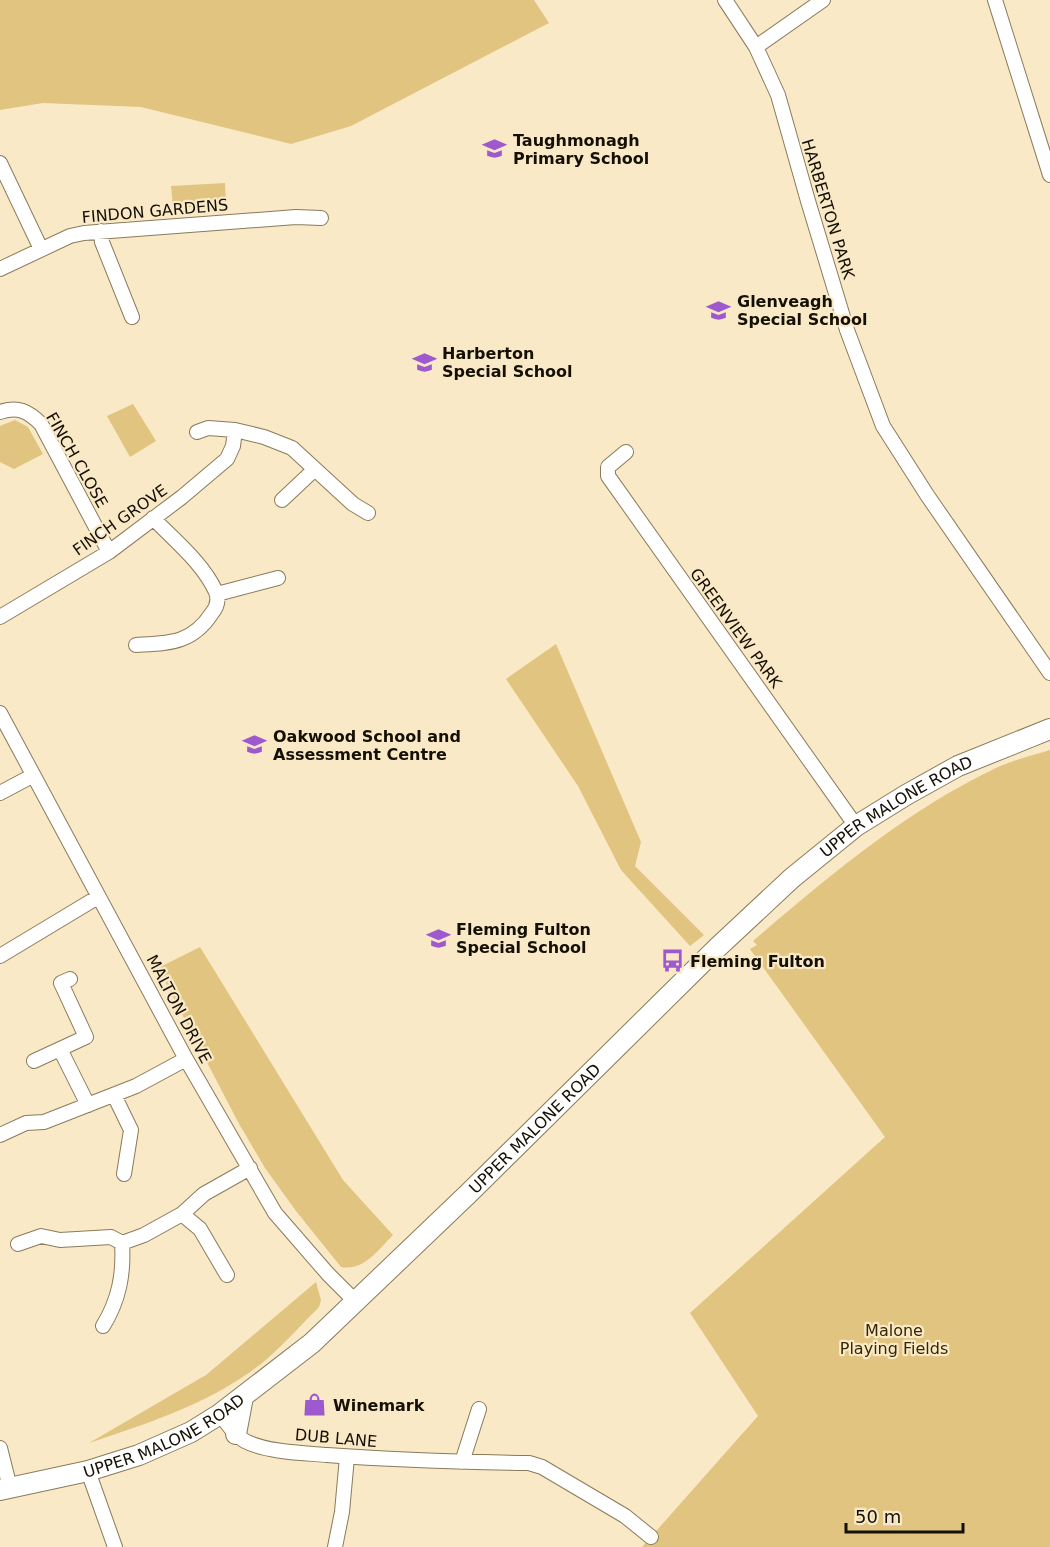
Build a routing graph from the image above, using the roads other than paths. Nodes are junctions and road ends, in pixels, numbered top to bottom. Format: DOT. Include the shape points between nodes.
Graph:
graph roads {
  1 [pos="725,0"];
  2 [pos="823,0"];
  3 [pos="995,0"];
  4 [pos="756,47"];
  5 [pos="0,163"];
  6 [pos="1050,175"];
  7 [pos="321,218"];
  8 [pos="100,231"];
  9 [pos="41,249"];
  10 [pos="0,269"];
  11 [pos="132,317"];
  12 [pos="0,412"];
  13 [pos="235,430"];
  14 [pos="197,432"];
  15 [pos="626,452"];
  16 [pos="315,469"];
  17 [pos="282,500"];
  18 [pos="368,513"];
  19 [pos="153,518"];
  20 [pos="109,552"];
  21 [pos="278,578"];
  22 [pos="217,594"];
  23 [pos="0,616"];
  24 [pos="136,645"];
  25 [pos="1050,673"];
  26 [pos="0,713"];
  27 [pos="1050,729"];
  28 [pos="32,776"];
  29 [pos="0,793"];
  30 [pos="856,826"];
  31 [pos="98,897"];
  32 [pos="0,956"];
  33 [pos="70,979"];
  34 [pos="60,1049"];
  35 [pos="186,1059"];
  36 [pos="34,1061"];
  37 [pos="114,1095"];
  38 [pos="88,1106"];
  39 [pos="0,1135"];
  40 [pos="250,1168"];
  41 [pos="124,1174"];
  42 [pos="182,1214"];
  43 [pos="122,1243"];
  44 [pos="18,1244"];
  45 [pos="227,1275"];
  46 [pos="356,1302"];
  47 [pos="103,1326"];
  48 [pos="243,1397"];
  49 [pos="479,1409"];
  50 [pos="220,1414"];
  51 [pos="236,1434"];
  52 [pos="0,1449"];
  53 [pos="346,1457"];
  54 [pos="462,1462"];
  55 [pos="88,1471"];
  56 [pos="5,1490"];
  57 [pos="651,1537"];
  58 [pos="115,1547"];
  59 [pos="335,1547"];
  1 -- 4 [label="street, HARBERTON PARK"];
  2 -- 4 [label="street"];
  3 -- 6 [label="street"];
  4 -- 25 [label="street, HARBERTON PARK" via="778,95 807,201 883,426"];
  5 -- 9 [label="street"];
  7 -- 8 [label="street, FINDON GARDENS"];
  8 -- 9 [label="street, FINDON GARDENS" via="70,236"];
  8 -- 11 [label="street"];
  9 -- 10 [label="street, FINDON GARDENS"];
  12 -- 20 [label="street, FINCH CLOSE" via="23,410 41,424"];
  13 -- 14 [label="street" via="208,428"];
  13 -- 16 [label="street" via="264,436 292,448"];
  13 -- 19 [label="street, FINCH GROVE" via="227,459"];
  15 -- 30 [label="street, GREENVIEW PARK" via="608,467 608,476"];
  16 -- 17 [label="street"];
  16 -- 18 [label="street"];
  19 -- 20 [label="street, FINCH GROVE"];
  19 -- 22 [label="street" via="200,567"];
  20 -- 23 [label="street, FINCH GROVE"];
  21 -- 22 [label="street"];
  22 -- 24 [label="street" via="218,606 203,628 176,642"];
  26 -- 28 [label="street, MALTON DRIVE"];
  27 -- 30 [label="main road, UPPER MALONE ROAD" via="958,766"];
  28 -- 29 [label="street"];
  28 -- 31 [label="street, MALTON DRIVE"];
  30 -- 46 [label="main road, UPPER MALONE ROAD" via="792,878 717,948"];
  31 -- 32 [label="street"];
  31 -- 35 [label="street, MALTON DRIVE"];
  33 -- 34 [label="street" via="61,983 86,1037"];
  34 -- 36 [label="street"];
  34 -- 38 [label="street"];
  35 -- 37 [label="street"];
  35 -- 40 [label="street, MALTON DRIVE"];
  37 -- 38 [label="street"];
  37 -- 41 [label="street" via="131,1130"];
  38 -- 39 [label="street" via="44,1122 26,1123"];
  40 -- 42 [label="street" via="204,1194"];
  40 -- 46 [label="street, MALTON DRIVE" via="275,1213"];
  42 -- 43 [label="street"];
  42 -- 45 [label="street" via="200,1229"];
  43 -- 44 [label="street" via="111,1237 60,1240 41,1236"];
  43 -- 47 [label="street" via="121,1282 114,1308"];
  46 -- 48 [label="main road, UPPER MALONE ROAD" via="299,1355"];
  48 -- 50 [label="main road, UPPER MALONE ROAD"];
  48 -- 51 [label="main road"];
  49 -- 54 [label="street"];
  50 -- 51 [label="street, DUB LANE"];
  50 -- 55 [label="main road, UPPER MALONE ROAD" via="139,1455"];
  51 -- 53 [label="street, DUB LANE" via="256,1445"];
  52 -- 56 [label="street"];
  53 -- 54 [label="street, DUB LANE"];
  53 -- 59 [label="street"];
  54 -- 57 [label="street, DUB LANE" via="530,1463 542,1467 625,1516"];
  55 -- 56 [label="main road, UPPER MALONE ROAD"];
  55 -- 58 [label="street"];
}
